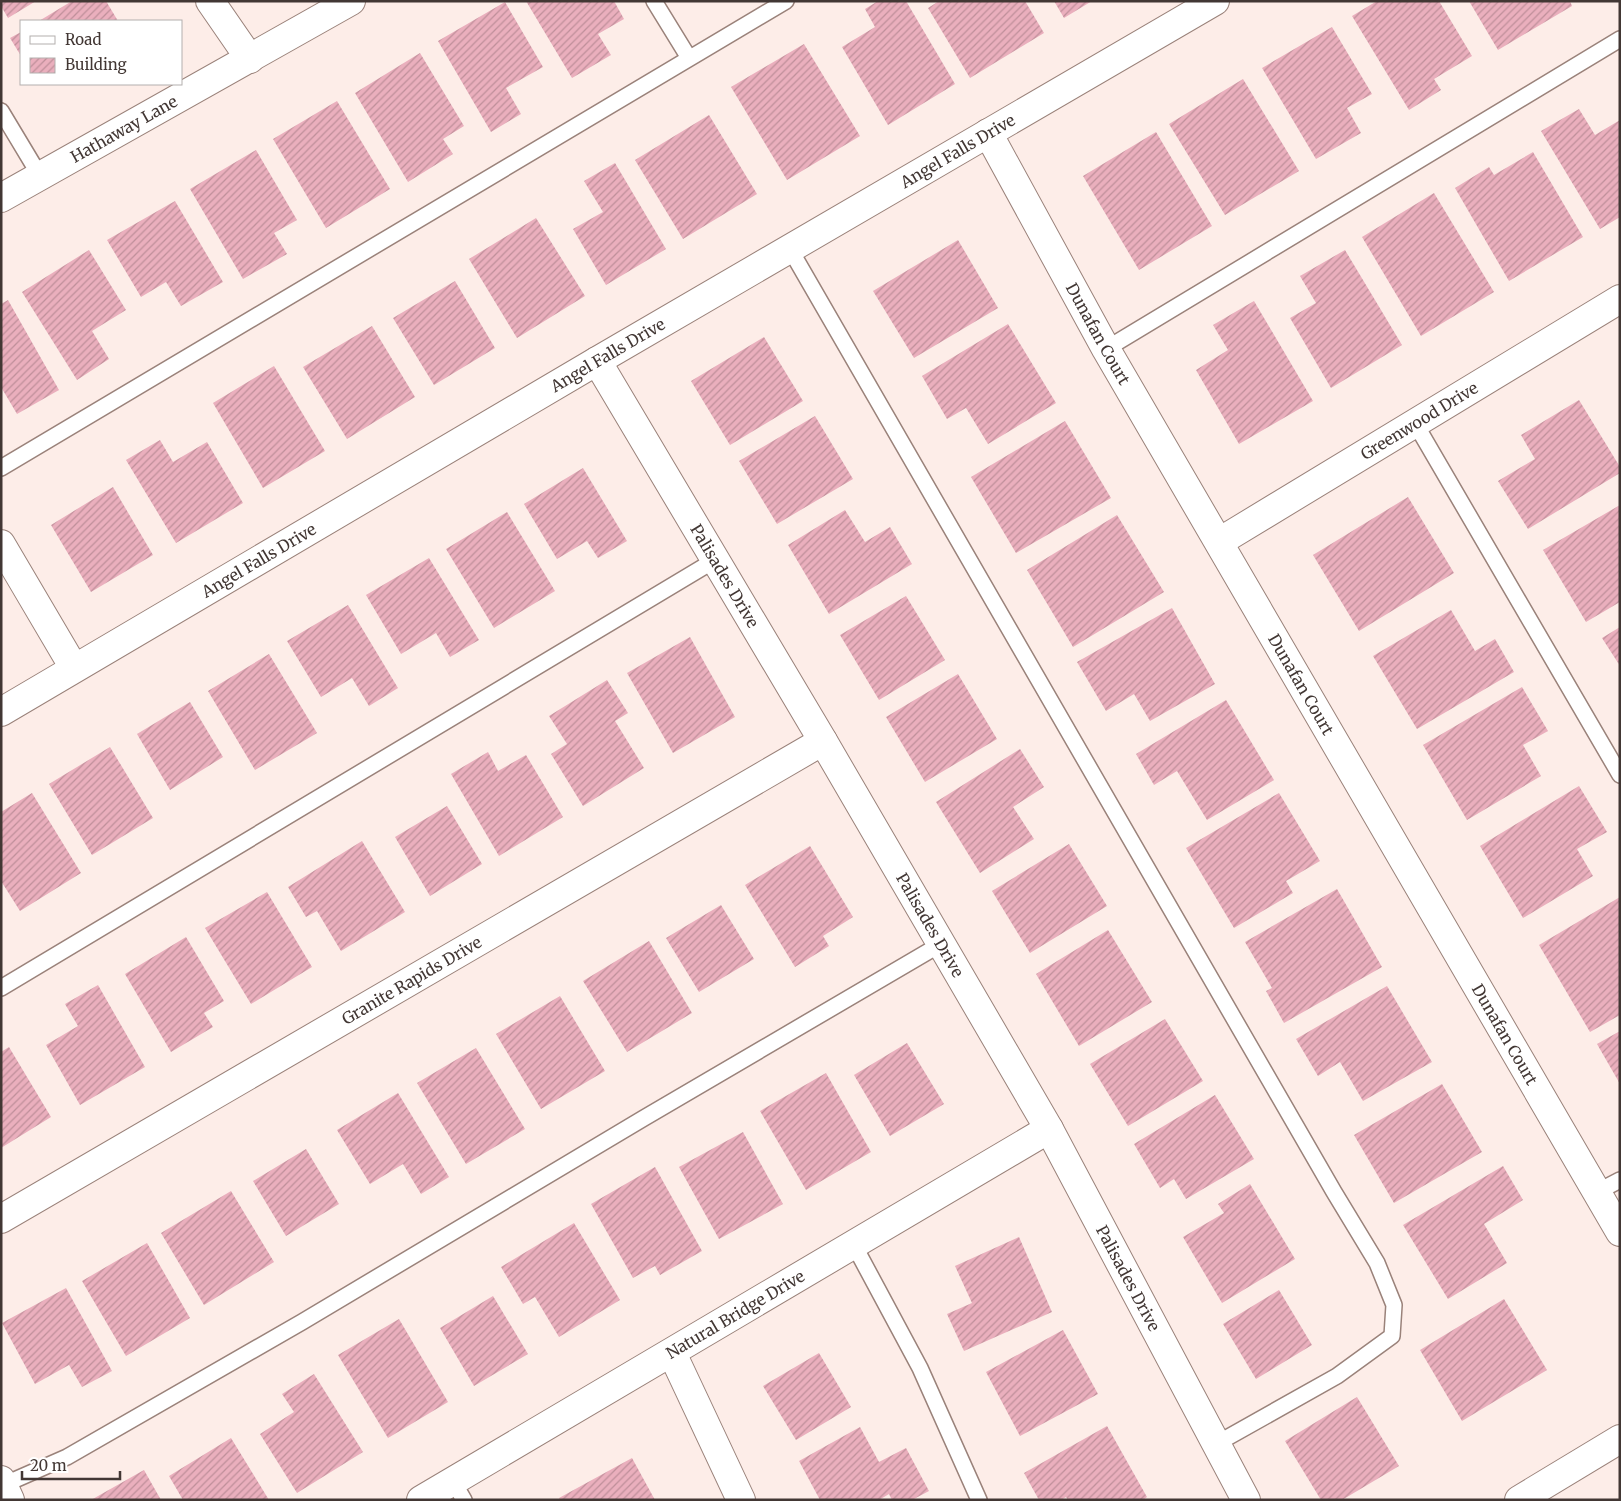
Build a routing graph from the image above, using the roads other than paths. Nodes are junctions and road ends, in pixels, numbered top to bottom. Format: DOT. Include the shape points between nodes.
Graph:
graph roads {
  1 [pos="210,1"];
  2 [pos="351,1"];
  3 [pos="654,1"];
  4 [pos="786,1"];
  5 [pos="1215,1"];
  6 [pos="1620,39"];
  7 [pos="690,58"];
  8 [pos="250,59"];
  9 [pos="1,110"];
  10 [pos="988,133"];
  11 [pos="40,176"];
  12 [pos="1,198"];
  13 [pos="790,249"];
  14 [pos="1617,308"];
  15 [pos="1106,349"];
  16 [pos="597,361"];
  17 [pos="1415,423"];
  18 [pos="1,468"];
  19 [pos="1219,542"];
  20 [pos="1,544"];
  21 [pos="715,560"];
  22 [pos="74,668"];
  23 [pos="1,712"];
  24 [pos="823,741"];
  25 [pos="1620,775"];
  26 [pos="941,944"];
  27 [pos="1,988"];
  28 [pos="1049,1129"];
  29 [pos="1608,1186"];
  30 [pos="1,1219"];
  31 [pos="1620,1232"];
  32 [pos="854,1245"];
  33 [pos="672,1353"];
  34 [pos="1620,1439"];
  35 [pos="1216,1444"];
  36 [pos="4,1488"];
  37 [pos="458,1490"];
  38 [pos="420,1500"];
  39 [pos="741,1500"];
  40 [pos="979,1500"];
  41 [pos="1246,1500"];
  42 [pos="1519,1500"];
  1 -- 8 [label="street"];
  2 -- 8 [label="street, Hathaway Lane"];
  3 -- 7 [label="lane"];
  4 -- 7 [label="lane"];
  5 -- 10 [label="street, Angel Falls Drive"];
  6 -- 15 [label="lane"];
  7 -- 18 [label="lane"];
  8 -- 11 [label="street, Hathaway Lane"];
  9 -- 11 [label="lane"];
  10 -- 13 [label="street, Angel Falls Drive"];
  10 -- 15 [label="street, Dunafan Court"];
  11 -- 12 [label="street, Hathaway Lane"];
  13 -- 16 [label="street, Angel Falls Drive"];
  13 -- 35 [label="lane" via="1377,1263 1394,1305 1392,1336 1337,1376"];
  14 -- 17 [label="street, Greenwood Drive"];
  15 -- 19 [label="street, Dunafan Court"];
  16 -- 21 [label="street, Palisades Drive"];
  16 -- 22 [label="street, Angel Falls Drive"];
  17 -- 19 [label="street, Greenwood Drive"];
  17 -- 25 [label="lane"];
  19 -- 29 [label="street, Dunafan Court"];
  20 -- 22 [label="street"];
  21 -- 24 [label="street, Palisades Drive"];
  21 -- 27 [label="lane"];
  22 -- 23 [label="street, Angel Falls Drive"];
  24 -- 26 [label="street, Palisades Drive"];
  24 -- 30 [label="street, Granite Rapids Drive"];
  26 -- 28 [label="street, Palisades Drive"];
  26 -- 36 [label="lane" via="294,1327 67,1457"];
  28 -- 32 [label="street, Natural Bridge Drive"];
  28 -- 35 [label="street, Palisades Drive"];
  29 -- 31 [label="street, Dunafan Court"];
  32 -- 33 [label="street, Natural Bridge Drive"];
  32 -- 40 [label="lane" via="920,1368"];
  33 -- 37 [label="street, Natural Bridge Drive"];
  33 -- 39 [label="street"];
  34 -- 42 [label="street"];
  35 -- 41 [label="street, Palisades Drive"];
  37 -- 38 [label="street, Natural Bridge Drive"];
}
